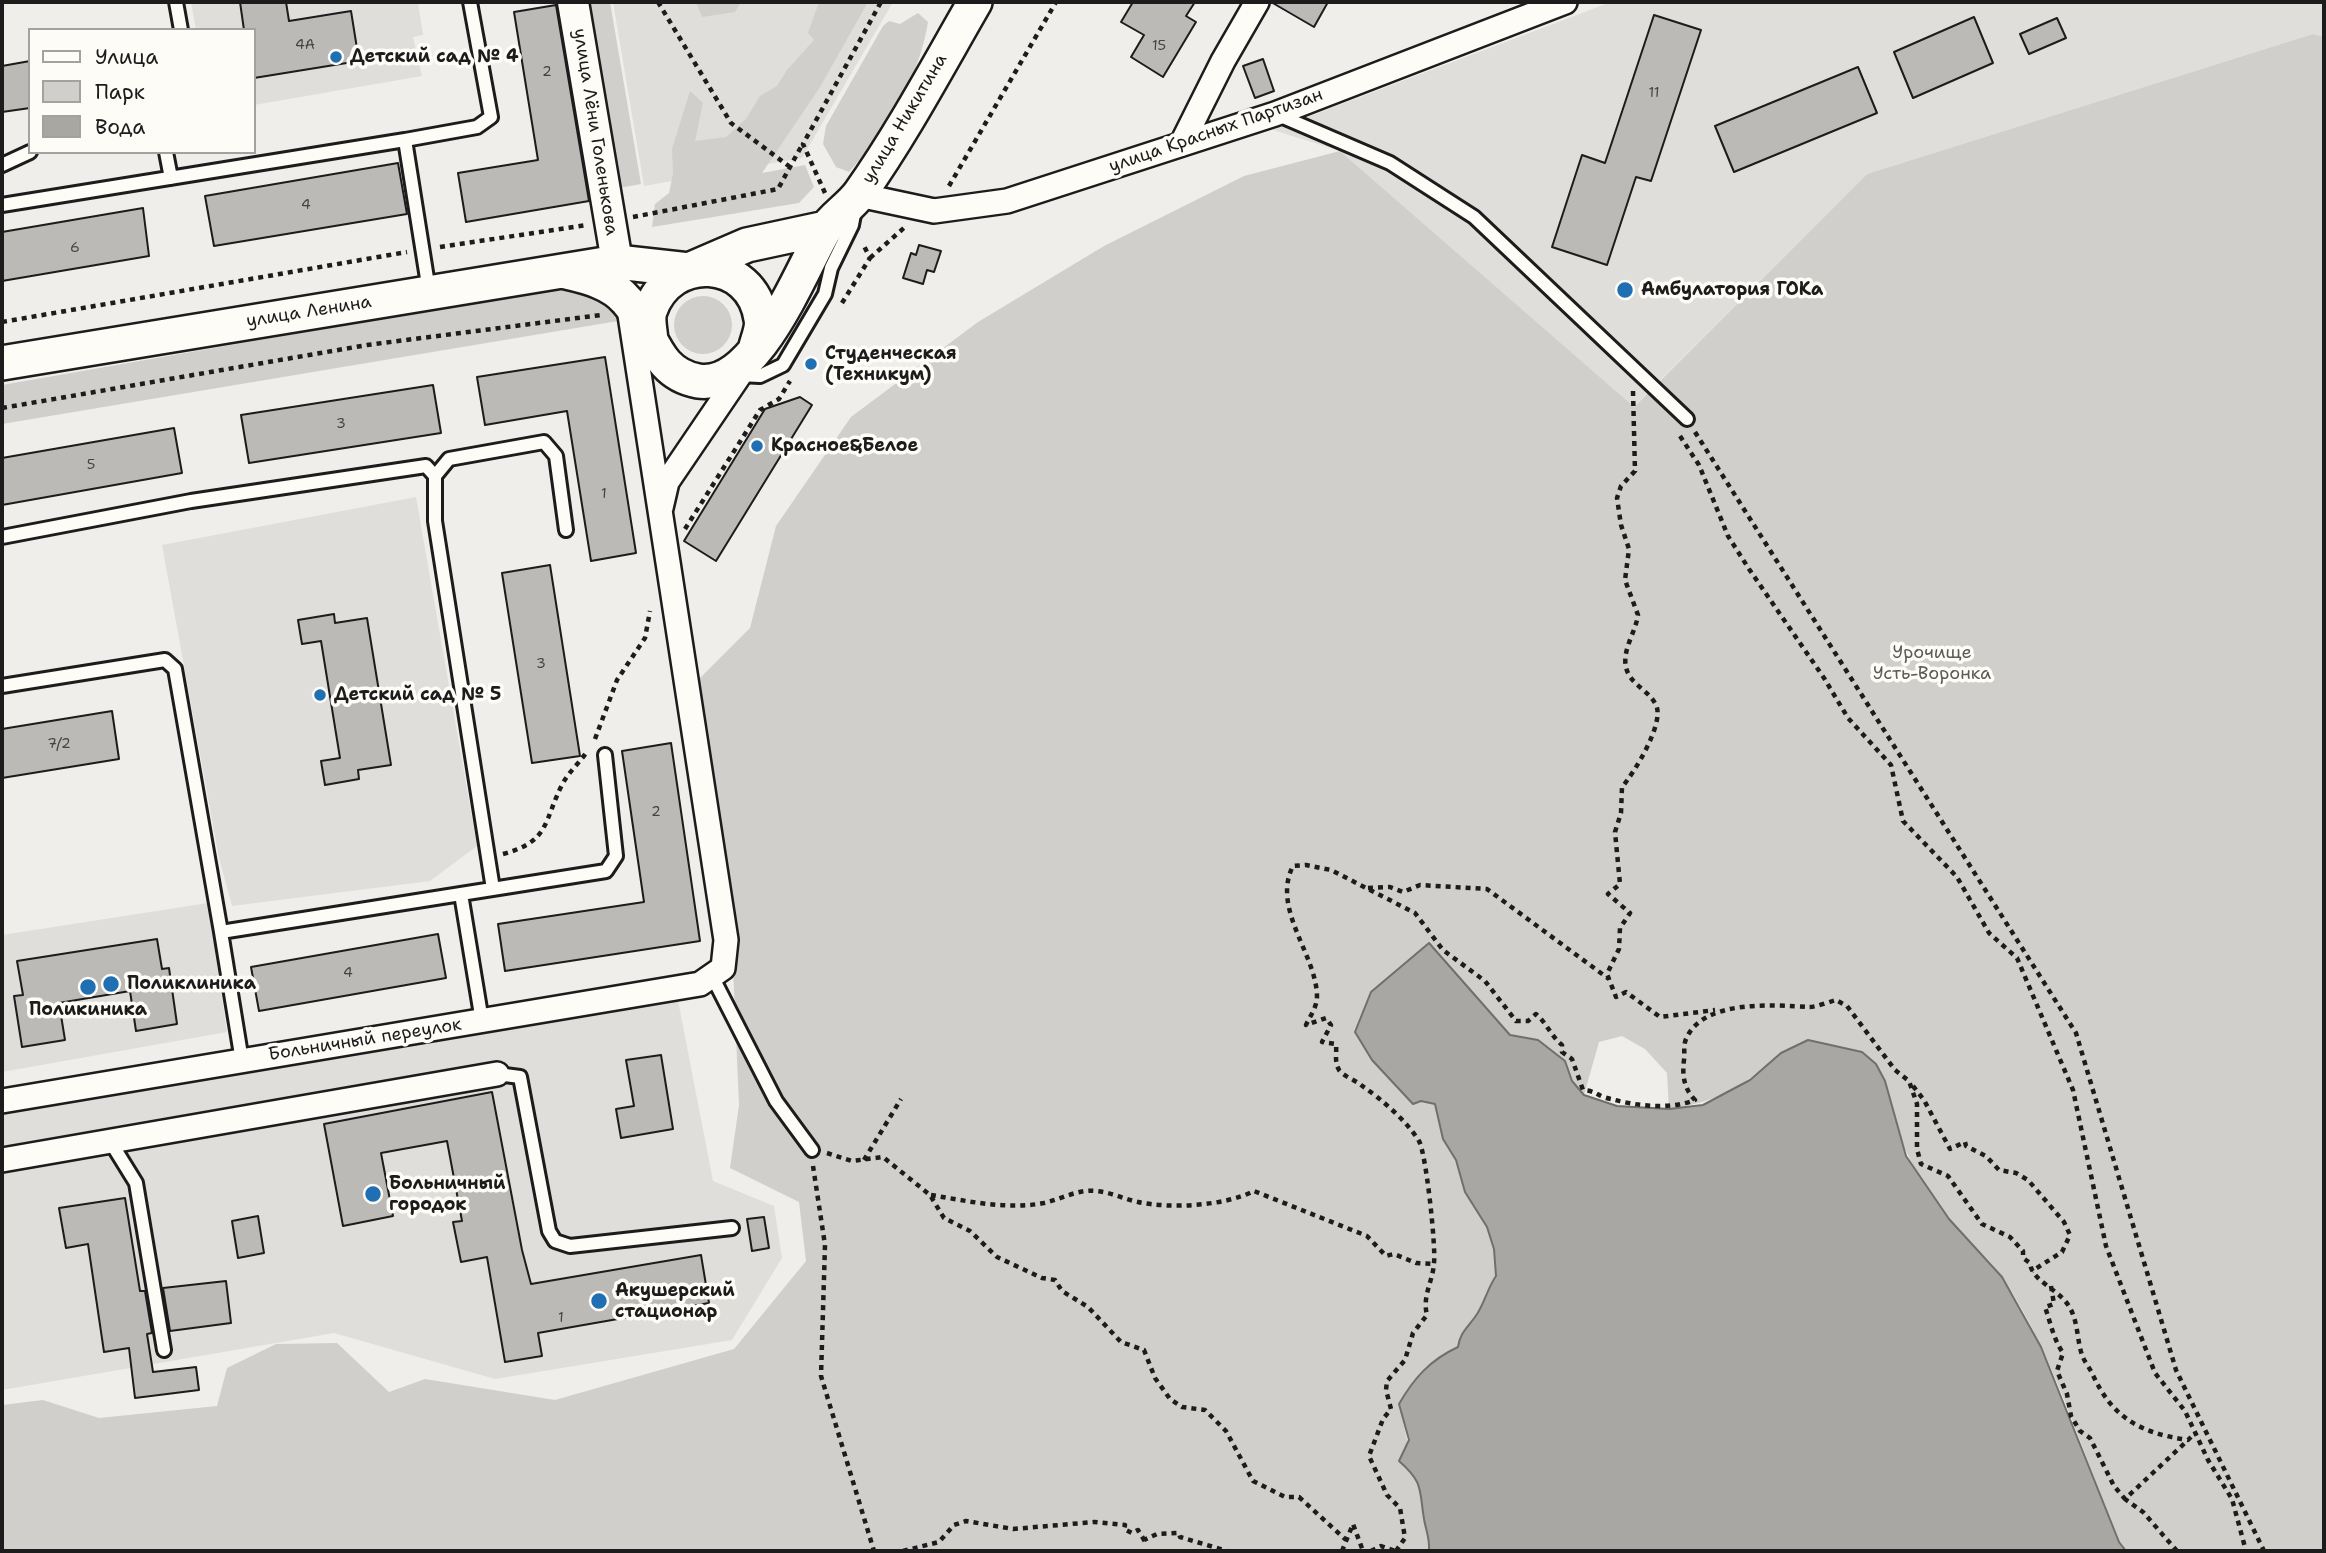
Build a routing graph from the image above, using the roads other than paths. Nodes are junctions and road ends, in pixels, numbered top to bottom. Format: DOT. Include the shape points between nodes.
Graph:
graph roads {
  1 [pos="176,2"];
  2 [pos="470,2"];
  3 [pos="573,2"];
  4 [pos="975,2"];
  5 [pos="1257,2"];
  6 [pos="1564,2"];
  7 [pos="181,28"];
  8 [pos="1275,114"];
  9 [pos="405,140"];
  10 [pos="1183,141"];
  11 [pos="28,153"];
  12 [pos="166,154"];
  13 [pos="2,165"];
  14 [pos="171,178"];
  15 [pos="859,195"];
  16 [pos="2,205"];
  17 [pos="826,228"];
  18 [pos="617,262"];
  19 [pos="560,270"];
  20 [pos="689,270"];
  21 [pos="429,292"];
  22 [pos="629,306"];
  23 [pos="651,343"];
  24 [pos="2,363"];
  25 [pos="748,363"];
  26 [pos="1687,419"];
  27 [pos="435,476"];
  28 [pos="659,514"];
  29 [pos="566,530"];
  30 [pos="2,537"];
  31 [pos="2,687"];
  32 [pos="605,755"];
  33 [pos="494,889"];
  34 [pos="461,894"];
  35 [pos="221,932"];
  36 [pos="718,972"];
  37 [pos="482,1021"];
  38 [pos="242,1061"];
  39 [pos="497,1073"];
  40 [pos="2,1101"];
  41 [pos="110,1141"];
  42 [pos="812,1150"];
  43 [pos="2,1160"];
  44 [pos="732,1228"];
  45 [pos="164,1350"];
  1 -- 7 [label="lane"];
  2 -- 9 [label="lane" via="491,117 477,127"];
  3 -- 18 [label="street, улица Лёни Голенькова"];
  4 -- 15 [label="main road, улица Никитина"];
  5 -- 10 [label="street"];
  6 -- 8 [label="street, улица Красных Партизан"];
  8 -- 10 [label="street, улица Красных Партизан"];
  8 -- 26 [label="lane" via="1390,163 1474,218"];
  9 -- 14 [label="lane"];
  9 -- 21 [label="lane"];
  10 -- 15 [label="street, улица Красных Партизан" via="1007,201 934,211"];
  11 -- 13 [label="lane"];
  12 -- 14 [label="lane"];
  14 -- 16 [label="lane"];
  15 -- 17 [label="main road, улица Никитина"];
  15 -- 25 [label="lane" via="825,294 783,365 760,376"];
  17 -- 20 [label="main road" via="747,245"];
  17 -- 25 [label="main road" via="800,280"];
  18 -- 19 [label="main road, улица Ленина"];
  18 -- 20 [label="main road, улица Ленина"];
  18 -- 22 [label="street"];
  19 -- 21 [label="main road, улица Ленина"];
  19 -- 22 [label="main road" via="591,277"];
  20 -- 23 [label="main road" via="663,286 649,313"];
  20 -- 25 [label="main road" via="722,270 750,289 762,320"];
  21 -- 24 [label="main road, улица Ленина"];
  22 -- 23 [label="main road"];
  22 -- 28 [label="street"];
  23 -- 25 [label="main road" via="662,362 679,375 700,381 732,375"];
  25 -- 28 [label="street" via="667,482"];
  27 -- 29 [label="lane" via="449,459 544,442 556,456"];
  27 -- 30 [label="lane" via="426,466 191,501"];
  27 -- 33 [label="lane" via="435,521"];
  28 -- 36 [label="street" via="726,940"];
  31 -- 35 [label="lane" via="165,660 175,669"];
  32 -- 33 [label="lane" via="616,856 606,871"];
  33 -- 34 [label="lane"];
  34 -- 35 [label="lane"];
  34 -- 37 [label="lane"];
  35 -- 38 [label="lane"];
  36 -- 37 [label="street, Больничный переулок" via="700,984"];
  36 -- 42 [label="lane" via="776,1101"];
  37 -- 38 [label="street, Больничный переулок"];
  38 -- 40 [label="street, Больничный переулок"];
  39 -- 41 [label="street"];
  39 -- 44 [label="lane" via="520,1077 549,1231 555,1241 570,1246"];
  41 -- 43 [label="street"];
  41 -- 45 [label="lane" via="136,1183"];
}
